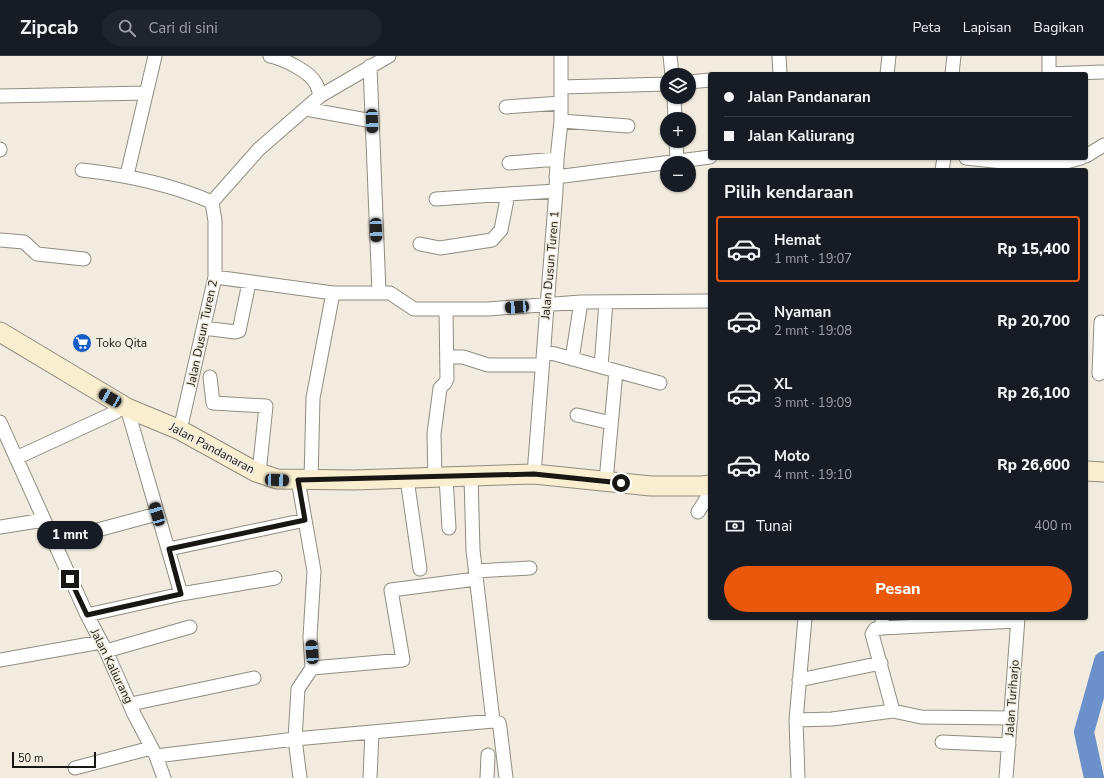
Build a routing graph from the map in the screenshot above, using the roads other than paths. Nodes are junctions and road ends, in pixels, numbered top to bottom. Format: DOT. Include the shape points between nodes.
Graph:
graph roads {
  1 [pos="155,56"];
  2 [pos="270,56"];
  3 [pos="389,56"];
  4 [pos="561,56"];
  5 [pos="670,56"];
  6 [pos="779,56"];
  7 [pos="889,56"];
  8 [pos="954,56"];
  9 [pos="1049,56"];
  10 [pos="370,66"];
  11 [pos="671,68"];
  12 [pos="780,72"];
  13 [pos="887,72"];
  14 [pos="952,72"];
  15 [pos="1049,72"];
  16 [pos="1102,72"];
  17 [pos="1088,73"];
  18 [pos="708,80"];
  19 [pos="696,81"];
  20 [pos="660,84"];
  21 [pos="561,87"];
  22 [pos="146,93"];
  23 [pos="0,96"];
  24 [pos="320,96"];
  25 [pos="560,103"];
  26 [pos="506,107"];
  27 [pos="306,109"];
  28 [pos="372,121"];
  29 [pos="561,121"];
  30 [pos="628,126"];
  31 [pos="1104,145"];
  32 [pos="1088,155"];
  33 [pos="708,157"];
  34 [pos="696,158"];
  35 [pos="557,159"];
  36 [pos="989,160"];
  37 [pos="1071,160"];
  38 [pos="660,162"];
  39 [pos="509,163"];
  40 [pos="1047,165"];
  41 [pos="82,170"];
  42 [pos="127,175"];
  43 [pos="556,177"];
  44 [pos="556,191"];
  45 [pos="508,194"];
  46 [pos="436,199"];
  47 [pos="212,202"];
  48 [pos="0,240"];
  49 [pos="420,244"];
  50 [pos="84,259"];
  51 [pos="215,277"];
  52 [pos="249,283"];
  53 [pos="378,292"];
  54 [pos="333,293"];
  55 [pos="708,301"];
  56 [pos="581,302"];
  57 [pos="606,302"];
  58 [pos="546,305"];
  59 [pos="446,310"];
  60 [pos="1101,322"];
  61 [pos="204,328"];
  62 [pos="0,332"];
  63 [pos="544,351"];
  64 [pos="447,357"];
  65 [pos="572,359"];
  66 [pos="542,365"];
  67 [pos="601,367"];
  68 [pos="616,371"];
  69 [pos="1096,373"];
  70 [pos="210,377"];
  71 [pos="660,384"];
  72 [pos="122,410"];
  73 [pos="577,415"];
  74 [pos="0,422"];
  75 [pos="611,423"];
  76 [pos="180,430"];
  77 [pos="16,458"];
  78 [pos="1088,471"];
  79 [pos="1104,472"];
  80 [pos="258,473"];
  81 [pos="534,474"];
  82 [pos="471,476"];
  83 [pos="440,477"];
  84 [pos="407,478"];
  85 [pos="304,480"];
  86 [pos="606,481"];
  87 [pos="708,485"];
  88 [pos="708,495"];
  89 [pos="698,512"];
  90 [pos="157,514"];
  91 [pos="44,520"];
  92 [pos="305,520"];
  93 [pos="0,527"];
  94 [pos="449,528"];
  95 [pos="53,542"];
  96 [pos="169,549"];
  97 [pos="530,568"];
  98 [pos="420,569"];
  99 [pos="476,575"];
  100 [pos="275,578"];
  101 [pos="181,594"];
  102 [pos="87,615"];
  103 [pos="805,620"];
  104 [pos="1018,620"];
  105 [pos="935,622"];
  106 [pos="882,623"];
  107 [pos="190,627"];
  108 [pos="104,646"];
  109 [pos="0,660"];
  110 [pos="880,663"];
  111 [pos="312,668"];
  112 [pos="254,678"];
  113 [pos="799,680"];
  114 [pos="131,704"];
  115 [pos="893,711"];
  116 [pos="1011,718"];
  117 [pos="796,720"];
  118 [pos="493,721"];
  119 [pos="372,732"];
  120 [pos="295,739"];
  121 [pos="942,742"];
  122 [pos="1009,745"];
  123 [pos="153,752"];
  124 [pos="488,755"];
  125 [pos="75,768"];
  126 [pos="164,778"];
  127 [pos="300,778"];
  128 [pos="370,778"];
  129 [pos="487,778"];
  130 [pos="506,778"];
  131 [pos="798,778"];
  132 [pos="1006,778"];
  1 -- 22 [label="street"];
  2 -- 24 [label="street" via="300,69 315,82"];
  3 -- 10 [label="street"];
  4 -- 21 [label="street, Jalan Dusun Turen 1"];
  5 -- 11 [label="street"];
  6 -- 12 [label="street"];
  7 -- 13 [label="street"];
  8 -- 14 [label="street"];
  9 -- 15 [label="street"];
  10 -- 24 [label="street"];
  10 -- 28 [label="street"];
  16 -- 17 [label="street"];
  18 -- 19 [label="street"];
  20 -- 21 [label="street"];
  21 -- 25 [label="street, Jalan Dusun Turen 1"];
  22 -- 23 [label="street"];
  22 -- 42 [label="street"];
  24 -- 27 [label="street"];
  25 -- 26 [label="street"];
  25 -- 29 [label="street, Jalan Dusun Turen 1"];
  27 -- 28 [label="street"];
  27 -- 47 [label="street" via="259,149"];
  28 -- 53 [label="street"];
  29 -- 30 [label="street"];
  29 -- 35 [label="street, Jalan Dusun Turen 1"];
  31 -- 32 [label="street"];
  33 -- 34 [label="street"];
  35 -- 39 [label="street"];
  35 -- 43 [label="street, Jalan Dusun Turen 1"];
  36 -- 40 [label="street"];
  37 -- 40 [label="street"];
  38 -- 43 [label="street"];
  41 -- 42 [label="street"];
  42 -- 47 [label="street" via="185,190"];
  43 -- 44 [label="street, Jalan Dusun Turen 1"];
  44 -- 45 [label="street"];
  44 -- 58 [label="street, Jalan Dusun Turen 1"];
  45 -- 46 [label="street"];
  45 -- 49 [label="street" via="501,230 492,240 440,248"];
  47 -- 51 [label="street, Jalan Dusun Turen 2" via="215,221"];
  48 -- 50 [label="street" via="24,242 37,254"];
  51 -- 52 [label="street"];
  51 -- 61 [label="street, Jalan Dusun Turen 2"];
  52 -- 54 [label="street"];
  52 -- 61 [label="street" via="239,331"];
  53 -- 54 [label="street"];
  53 -- 59 [label="street" via="390,293 414,309"];
  54 -- 85 [label="street" via="313,398"];
  55 -- 57 [label="street"];
  56 -- 57 [label="street"];
  56 -- 58 [label="street"];
  56 -- 65 [label="street"];
  57 -- 67 [label="street"];
  58 -- 59 [label="street"];
  58 -- 63 [label="street, Jalan Dusun Turen 1"];
  59 -- 64 [label="street"];
  60 -- 69 [label="street"];
  61 -- 76 [label="street, Jalan Dusun Turen 2"];
  62 -- 72 [label="main road, Jalan Pandanaran"];
  63 -- 65 [label="street"];
  63 -- 66 [label="street, Jalan Dusun Turen 1"];
  64 -- 66 [label="street" via="463,357 488,365"];
  64 -- 83 [label="street" via="447,379 440,388 434,434"];
  65 -- 67 [label="street"];
  66 -- 81 [label="street, Jalan Dusun Turen 1"];
  67 -- 68 [label="street"];
  68 -- 71 [label="street"];
  68 -- 75 [label="street"];
  70 -- 80 [label="street" via="213,403 266,406"];
  72 -- 76 [label="main road, Jalan Pandanaran"];
  72 -- 77 [label="street"];
  72 -- 90 [label="street"];
  73 -- 75 [label="street"];
  74 -- 77 [label="street, Jalan Kaliurang"];
  75 -- 86 [label="street"];
  76 -- 80 [label="main road, Jalan Pandanaran"];
  77 -- 91 [label="street, Jalan Kaliurang"];
  78 -- 79 [label="main road"];
  80 -- 85 [label="main road, Jalan Pandanaran" via="277,480"];
  81 -- 82 [label="main road, Jalan Pandanaran"];
  81 -- 86 [label="main road, Jalan Pandanaran"];
  82 -- 83 [label="main road, Jalan Pandanaran"];
  82 -- 99 [label="street"];
  83 -- 84 [label="main road, Jalan Pandanaran"];
  83 -- 94 [label="street"];
  84 -- 85 [label="main road, Jalan Pandanaran"];
  84 -- 98 [label="street"];
  85 -- 92 [label="street"];
  86 -- 87 [label="main road, Jalan Pandanaran" via="651,486"];
  88 -- 89 [label="street"];
  90 -- 95 [label="street"];
  90 -- 96 [label="street"];
  91 -- 93 [label="street"];
  91 -- 95 [label="street, Jalan Kaliurang"];
  92 -- 96 [label="street"];
  92 -- 111 [label="street" via="314,571 310,637"];
  95 -- 102 [label="street, Jalan Kaliurang"];
  96 -- 101 [label="street"];
  97 -- 99 [label="street"];
  99 -- 111 [label="street" via="391,590 403,660"];
  99 -- 118 [label="street"];
  100 -- 101 [label="street"];
  101 -- 102 [label="street"];
  102 -- 108 [label="street, Jalan Kaliurang"];
  103 -- 113 [label="street"];
  104 -- 105 [label="street"];
  104 -- 116 [label="street, Jalan Turiharjo"];
  105 -- 106 [label="street"];
  106 -- 110 [label="street" via="872,634"];
  107 -- 108 [label="street"];
  108 -- 109 [label="street"];
  108 -- 114 [label="street, Jalan Kaliurang"];
  110 -- 113 [label="street"];
  110 -- 115 [label="street"];
  111 -- 120 [label="street" via="298,689"];
  112 -- 114 [label="street"];
  113 -- 117 [label="street"];
  114 -- 123 [label="street, Jalan Kaliurang"];
  115 -- 116 [label="street" via="922,717"];
  115 -- 117 [label="street" via="832,719"];
  116 -- 122 [label="street, Jalan Turiharjo"];
  117 -- 131 [label="street"];
  118 -- 119 [label="street"];
  118 -- 130 [label="street" via="499,723"];
  119 -- 120 [label="street"];
  119 -- 128 [label="street"];
  120 -- 123 [label="street"];
  120 -- 127 [label="street"];
  121 -- 122 [label="street"];
  122 -- 132 [label="street, Jalan Turiharjo"];
  123 -- 125 [label="street"];
  123 -- 126 [label="street, Jalan Kaliurang"];
  124 -- 129 [label="street"];
}
